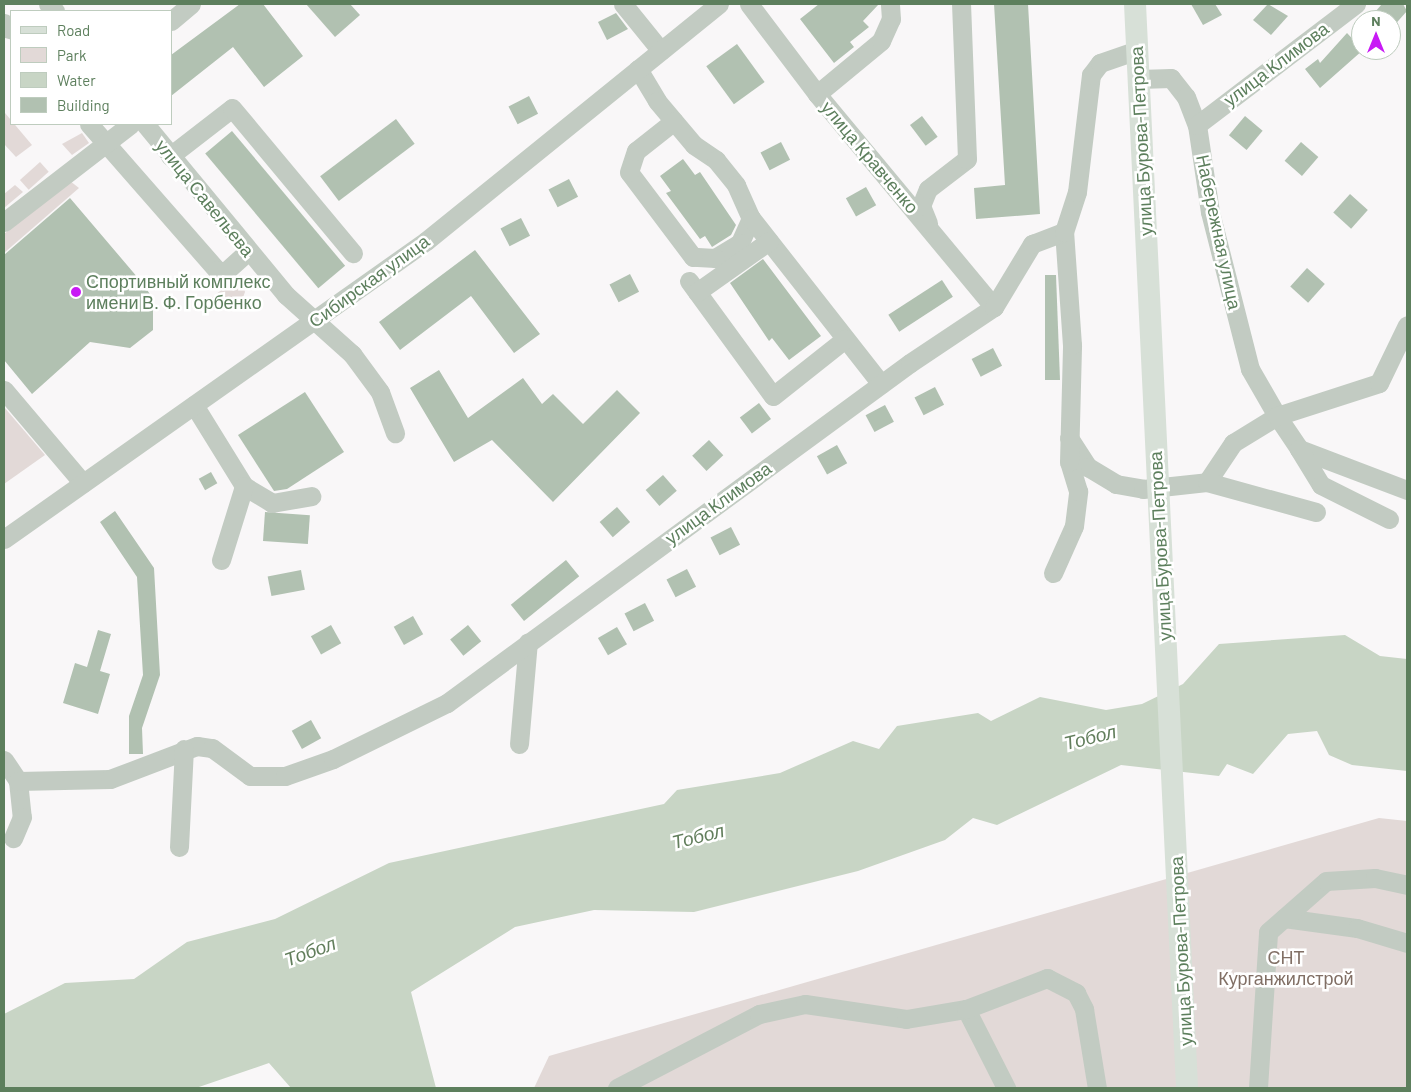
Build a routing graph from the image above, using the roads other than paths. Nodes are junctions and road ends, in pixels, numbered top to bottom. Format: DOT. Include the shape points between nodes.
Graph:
graph roads {
  1 [pos="191,4"];
  2 [pos="623,4"];
  3 [pos="719,4"];
  4 [pos="749,4"];
  5 [pos="890,4"];
  6 [pos="961,4"];
  7 [pos="1135,4"];
  8 [pos="1356,4"];
  9 [pos="172,20"];
  10 [pos="1137,50"];
  11 [pos="661,51"];
  12 [pos="638,69"];
  13 [pos="1139,80"];
  14 [pos="817,94"];
  15 [pos="674,121"];
  16 [pos="90,125"];
  17 [pos="130,125"];
  18 [pos="146,125"];
  19 [pos="1197,125"];
  20 [pos="106,145"];
  21 [pos="170,156"];
  22 [pos="751,218"];
  23 [pos="4,222"];
  24 [pos="930,230"];
  25 [pos="1064,232"];
  26 [pos="769,241"];
  27 [pos="248,251"];
  28 [pos="353,253"];
  29 [pos="994,307"];
  30 [pos="314,321"];
  31 [pos="1407,325"];
  32 [pos="845,339"];
  33 [pos="881,384"];
  34 [pos="4,390"];
  35 [pos="194,404"];
  36 [pos="1277,416"];
  37 [pos="395,433"];
  38 [pos="1069,438"];
  39 [pos="1299,448"];
  40 [pos="1207,482"];
  41 [pos="82,483"];
  42 [pos="244,486"];
  43 [pos="1407,490"];
  44 [pos="311,496"];
  45 [pos="1316,512"];
  46 [pos="1388,519"];
  47 [pos="4,539"];
  48 [pos="221,560"];
  49 [pos="1053,573"];
  50 [pos="528,642"];
  51 [pos="519,744"];
  52 [pos="184,749"];
  53 [pos="4,760"];
  54 [pos="18,780"];
  55 [pos="14,838"];
  56 [pos="179,847"];
  57 [pos="1407,885"];
  58 [pos="1284,918"];
  59 [pos="1407,942"];
  60 [pos="966,1009"];
  61 [pos="617,1088"];
  62 [pos="1006,1088"];
  63 [pos="1097,1088"];
  64 [pos="1187,1088"];
  65 [pos="1258,1088"];
  1 -- 9 [label="street"];
  2 -- 11 [label="street"];
  3 -- 11 [label="street, Сибирская улица"];
  4 -- 14 [label="street, улица Кравченко"];
  5 -- 14 [label="street" via="891,19 881,41"];
  6 -- 24 [label="street" via="967,159 928,189 920,206"];
  7 -- 10 [label="main road, улица Бурова-Петрова"];
  8 -- 19 [label="street, улица Климова"];
  10 -- 13 [label="main road, улица Бурова-Петрова"];
  10 -- 25 [label="street" via="1100,63 1091,76 1077,192"];
  11 -- 12 [label="street, Сибирская улица"];
  12 -- 15 [label="street"];
  12 -- 30 [label="street, Сибирская улица" via="426,241"];
  13 -- 19 [label="street, Набережная улица" via="1170,78 1186,97"];
  13 -- 64 [label="main road, улица Бурова-Петрова"];
  14 -- 24 [label="street, улица Кравченко"];
  15 -- 22 [label="street" via="694,145 716,160 736,185"];
  15 -- 22 [label="street" via="636,151 629,172 693,257 715,258 740,243"];
  16 -- 20 [label="street"];
  17 -- 20 [label="street"];
  18 -- 21 [label="street, улица Савельева"];
  19 -- 36 [label="street, Набережная улица" via="1210,212 1250,369"];
  20 -- 23 [label="street"];
  20 -- 27 [label="street" via="217,270 225,272"];
  21 -- 27 [label="street, улица Савельева"];
  21 -- 28 [label="street" via="232,108"];
  22 -- 26 [label="street"];
  24 -- 29 [label="street, улица Кравченко"];
  25 -- 29 [label="street" via="1032,244"];
  25 -- 38 [label="street" via="1072,345"];
  26 -- 32 [label="street"];
  26 -- 32 [label="street" via="693,286 773,396"];
  27 -- 30 [label="street, улица Савельева"];
  29 -- 33 [label="street, улица Климова"];
  30 -- 35 [label="street, Сибирская улица"];
  30 -- 37 [label="street, улица Савельева" via="352,354 380,392"];
  31 -- 36 [label="street" via="1379,383"];
  32 -- 33 [label="street"];
  33 -- 50 [label="street, улица Климова"];
  34 -- 41 [label="street"];
  35 -- 41 [label="street, Сибирская улица"];
  35 -- 42 [label="street"];
  36 -- 39 [label="street, Набережная улица"];
  36 -- 40 [label="street" via="1233,443"];
  38 -- 40 [label="street" via="1088,467 1116,484 1143,489"];
  38 -- 49 [label="street" via="1069,462 1078,490 1074,526"];
  39 -- 43 [label="street"];
  39 -- 46 [label="street, Набережная улица" via="1321,484"];
  40 -- 45 [label="street"];
  41 -- 47 [label="street, Сибирская улица"];
  42 -- 44 [label="street" via="272,503"];
  42 -- 48 [label="street"];
  50 -- 51 [label="street"];
  50 -- 52 [label="street, улица Климова" via="446,703 333,759 285,776 250,776 212,748"];
  52 -- 54 [label="street" via="146,769 110,778"];
  52 -- 56 [label="street"];
  53 -- 54 [label="street"];
  54 -- 55 [label="street" via="22,817"];
  57 -- 58 [label="street" via="1375,878 1326,881"];
  58 -- 59 [label="street" via="1357,928"];
  58 -- 65 [label="street" via="1268,932"];
  60 -- 61 [label="street" via="906,1019 805,1004 759,1014"];
  60 -- 62 [label="street"];
  60 -- 63 [label="street" via="1047,978 1060,981 1076,993 1084,1010"];
}
